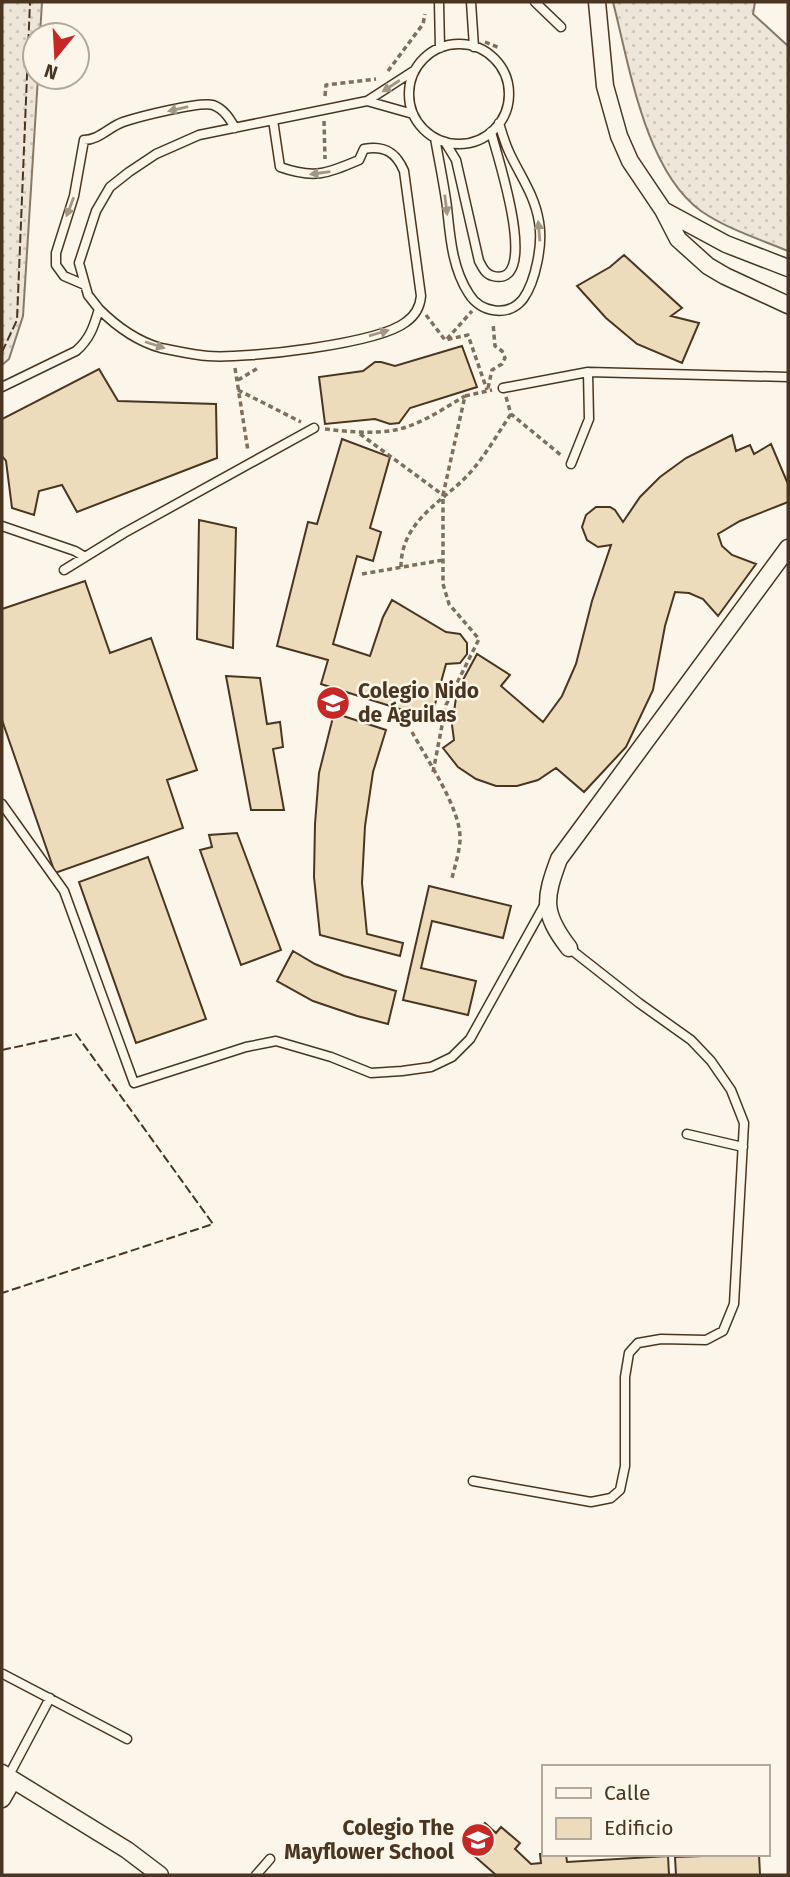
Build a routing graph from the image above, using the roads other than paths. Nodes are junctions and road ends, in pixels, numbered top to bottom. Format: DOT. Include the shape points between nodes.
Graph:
graph roads {
  1 [pos="439,2"];
  2 [pos="471,2"];
  3 [pos="535,2"];
  4 [pos="597,2"];
  5 [pos="561,27"];
  6 [pos="474,47"];
  7 [pos="440,48"];
  8 [pos="415,70"];
  9 [pos="367,101"];
  10 [pos="413,114"];
  11 [pos="273,120"];
  12 [pos="499,123"];
  13 [pos="235,128"];
  14 [pos="491,132"];
  15 [pos="435,138"];
  16 [pos="446,142"];
  17 [pos="663,210"];
  18 [pos="726,244"];
  19 [pos="708,267"];
  20 [pos="788,268"];
  21 [pos="85,285"];
  22 [pos="788,304"];
  23 [pos="99,309"];
  24 [pos="589,372"];
  25 [pos="788,377"];
  26 [pos="2,387"];
  27 [pos="503,388"];
  28 [pos="314,428"];
  29 [pos="571,464"];
  30 [pos="2,526"];
  31 [pos="788,548"];
  32 [pos="85,557"];
  33 [pos="64,570"];
  34 [pos="2,804"];
  35 [pos="547,901"];
  36 [pos="569,948"];
  37 [pos="687,1134"];
  38 [pos="743,1147"];
  39 [pos="473,1480"];
  40 [pos="3,1674"];
  41 [pos="50,1698"];
  42 [pos="127,1739"];
  43 [pos="8,1777"];
  44 [pos="2,1799"];
  45 [pos="270,1859"];
  46 [pos="160,1875"];
  47 [pos="256,1875"];
  1 -- 7 [label="lane"];
  2 -- 6 [label="lane"];
  3 -- 5 [label="lane"];
  4 -- 17 [label="street" via="611,111 630,161"];
  6 -- 7 [label="lane"];
  6 -- 12 [label="lane" via="490,55 507,82 508,103"];
  7 -- 8 [label="lane"];
  8 -- 9 [label="lane, one-way"];
  8 -- 10 [label="lane" via="409,92"];
  9 -- 10 [label="lane"];
  9 -- 11 [label="lane"];
  10 -- 15 [label="lane"];
  11 -- 13 [label="lane"];
  23 -- 11 [label="lane, one-way" via="118,328 158,347 233,357 340,344 408,321 420,307 421,296 399,160 376,146 364,149 359,160 312,176 280,167"];
  12 -- 14 [label="lane"];
  15 -- 12 [label="lane, one-way" via="455,259 463,283 478,305 492,312 523,299 541,249 533,197"];
  13 -- 21 [label="lane" via="200,135 156,154 110,187 96,211 79,263"];
  13 -- 21 [label="lane, one-way" via="229,116 214,106 200,104 122,122 84,140 56,265 64,276"];
  14 -- 16 [label="lane" via="470,143"];
  14 -- 16 [label="lane" via="512,212 517,254 514,267 504,276 485,272 479,261 456,160"];
  15 -- 16 [label="lane"];
  17 -- 18 [label="street"];
  17 -- 19 [label="street" via="678,240"];
  18 -- 19 [label="street" via="713,253"];
  18 -- 20 [label="street"];
  19 -- 22 [label="street"];
  21 -- 23 [label="lane"];
  23 -- 26 [label="lane" via="86,343"];
  24 -- 25 [label="lane"];
  24 -- 27 [label="lane"];
  24 -- 29 [label="lane" via="589,419"];
  28 -- 32 [label="lane"];
  30 -- 32 [label="lane"];
  31 -- 35 [label="street" via="559,859"];
  32 -- 33 [label="lane"];
  34 -- 35 [label="lane" via="64,891 134,1083 276,1041 371,1073 431,1068 452,1057 470,1039"];
  35 -- 36 [label="street" via="550,919"];
  36 -- 38 [label="lane" via="691,1040 711,1061 731,1090 744,1123"];
  37 -- 38 [label="lane"];
  38 -- 39 [label="lane" via="734,1304 723,1331 706,1340 661,1339 638,1343 629,1353 620,1490 611,1498 591,1502"];
  40 -- 41 [label="lane"];
  41 -- 42 [label="lane"];
  41 -- 43 [label="lane"];
  43 -- 44 [label="street"];
  43 -- 46 [label="street"];
  45 -- 47 [label="lane"];
}
